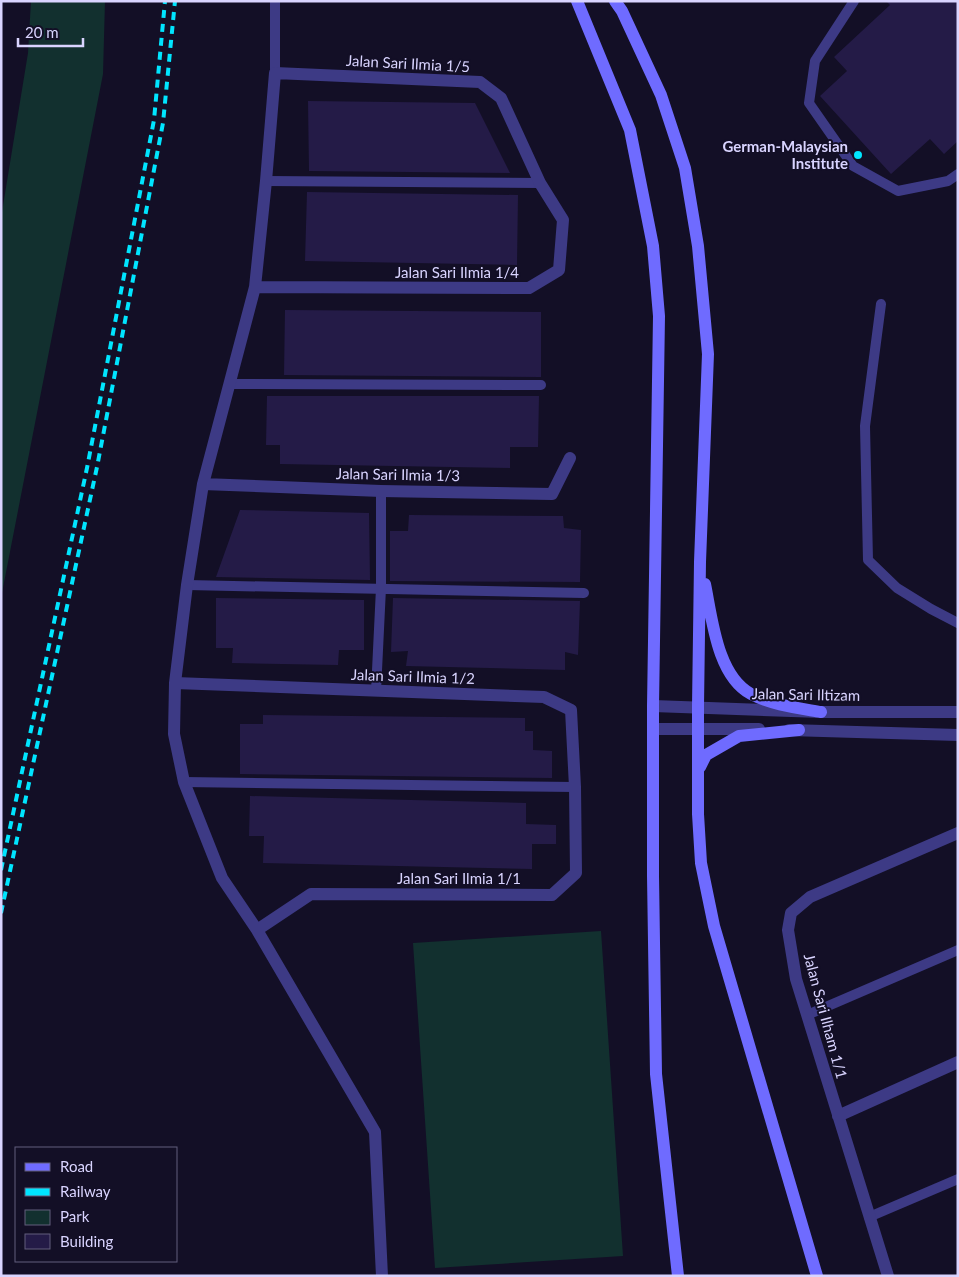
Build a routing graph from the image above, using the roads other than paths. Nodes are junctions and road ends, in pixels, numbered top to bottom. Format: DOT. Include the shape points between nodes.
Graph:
graph roads {
  1 [pos="275,1"];
  2 [pos="577,1"];
  3 [pos="615,1"];
  4 [pos="854,1"];
  5 [pos="274,73"];
  6 [pos="958,174"];
  7 [pos="266,181"];
  8 [pos="540,183"];
  9 [pos="255,286"];
  10 [pos="881,304"];
  11 [pos="229,384"];
  12 [pos="541,385"];
  13 [pos="570,458"];
  14 [pos="203,484"];
  15 [pos="381,491"];
  16 [pos="700,562"];
  17 [pos="187,585"];
  18 [pos="381,588"];
  19 [pos="584,593"];
  20 [pos="958,623"];
  21 [pos="175,683"];
  22 [pos="376,691"];
  23 [pos="653,706"];
  24 [pos="698,706"];
  25 [pos="821,712"];
  26 [pos="958,712"];
  27 [pos="654,729"];
  28 [pos="698,729"];
  29 [pos="800,730"];
  30 [pos="958,735"];
  31 [pos="700,768"];
  32 [pos="184,782"];
  33 [pos="575,787"];
  34 [pos="958,833"];
  35 [pos="258,930"];
  36 [pos="958,950"];
  37 [pos="807,1015"];
  38 [pos="958,1062"];
  39 [pos="838,1116"];
  40 [pos="958,1179"];
  41 [pos="869,1217"];
  42 [pos="382,1276"];
  43 [pos="678,1276"];
  44 [pos="817,1276"];
  45 [pos="888,1276"];
  1 -- 5 [label="lane"];
  2 -- 23 [label="street" via="630,130 653,246 659,316"];
  3 -- 16 [label="street" via="664,104 685,168 698,246 708,354"];
  4 -- 6 [label="lane" via="815,62 809,103 853,166 898,191 948,181"];
  5 -- 7 [label="street"];
  5 -- 8 [label="street, Jalan Sari Ilmia 1/5" via="480,82 501,98"];
  7 -- 8 [label="lane"];
  7 -- 9 [label="street"];
  8 -- 9 [label="street, Jalan Sari Ilmia 1/4" via="563,220 559,270 529,288"];
  9 -- 11 [label="street"];
  10 -- 20 [label="lane" via="865,426 868,560 897,588"];
  11 -- 12 [label="lane"];
  11 -- 14 [label="street"];
  13 -- 15 [label="street, Jalan Sari Ilmia 1/3" via="552,494"];
  14 -- 15 [label="street, Jalan Sari Ilmia 1/3"];
  14 -- 17 [label="street"];
  15 -- 18 [label="lane"];
  16 -- 24 [label="street"];
  16 -- 25 [label="street" via="720,656 733,678 750,693 786,706"];
  17 -- 18 [label="lane"];
  17 -- 21 [label="street"];
  18 -- 19 [label="lane"];
  18 -- 22 [label="lane"];
  21 -- 22 [label="street, Jalan Sari Ilmia 1/2"];
  21 -- 32 [label="street" via="174,734"];
  22 -- 33 [label="street, Jalan Sari Ilmia 1/2" via="544,697 571,710"];
  23 -- 24 [label="street, Jalan Sari Iltizam"];
  23 -- 27 [label="street"];
  24 -- 25 [label="street, Jalan Sari Iltizam"];
  24 -- 28 [label="street"];
  25 -- 26 [label="street, Jalan Sari Iltizam"];
  27 -- 28 [label="street"];
  27 -- 43 [label="street" via="656,1074"];
  28 -- 29 [label="street"];
  28 -- 31 [label="street"];
  29 -- 30 [label="street"];
  29 -- 31 [label="street" via="739,736 706,755"];
  31 -- 44 [label="street" via="701,863 714,926"];
  32 -- 33 [label="lane"];
  32 -- 35 [label="street" via="222,878"];
  33 -- 35 [label="street, Jalan Sari Ilmia 1/1" via="576,873 552,895 311,894"];
  34 -- 37 [label="street, Jalan Sari Ilham 1/1" via="810,897 791,913 788,930 794,969"];
  35 -- 42 [label="street" via="375,1132"];
  36 -- 37 [label="lane"];
  37 -- 39 [label="street, Jalan Sari Ilham 1/1"];
  38 -- 39 [label="street"];
  39 -- 41 [label="street, Jalan Sari Ilham 1/1"];
  40 -- 41 [label="lane"];
  41 -- 45 [label="street, Jalan Sari Ilham 1/1"];
}
